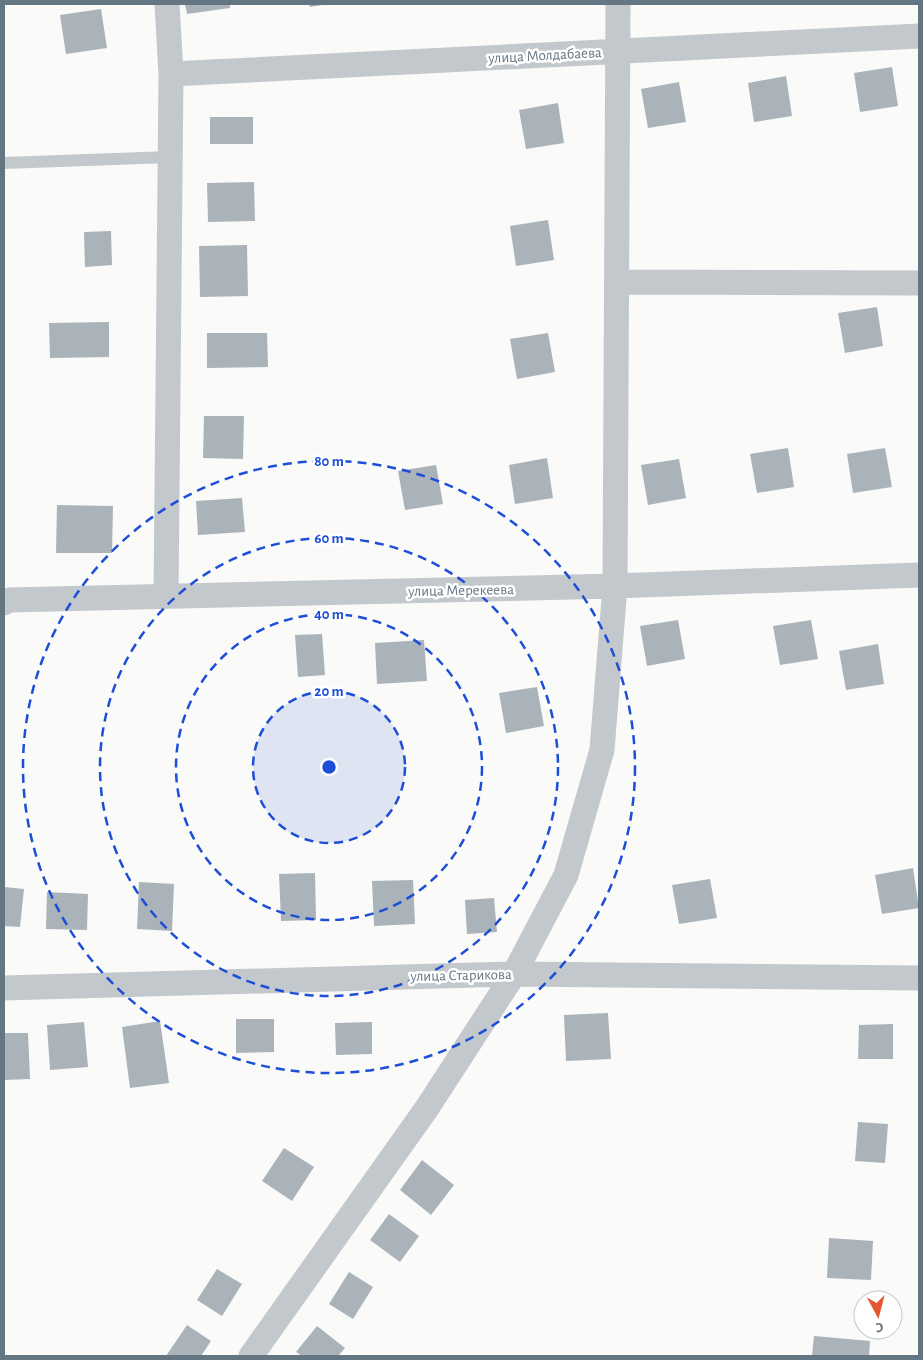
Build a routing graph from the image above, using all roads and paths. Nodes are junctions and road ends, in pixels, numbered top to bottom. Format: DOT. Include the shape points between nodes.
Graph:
graph roads {
  1 [pos="167,4"];
  2 [pos="618,4"];
  3 [pos="919,36"];
  4 [pos="618,52"];
  5 [pos="171,74"];
  6 [pos="170,157"];
  7 [pos="4,163"];
  8 [pos="618,282"];
  9 [pos="919,283"];
  10 [pos="919,575"];
  11 [pos="615,586"];
  12 [pos="166,596"];
  13 [pos="4,603"];
  14 [pos="514,974"];
  15 [pos="919,978"];
  16 [pos="4,988"];
  17 [pos="251,1356"];
  1 -- 5 [label="street"];
  2 -- 4 [label="street"];
  3 -- 4 [label="street, улица Молдабаева"];
  4 -- 5 [label="street, улица Молдабаева"];
  4 -- 8 [label="street"];
  5 -- 6 [label="street"];
  6 -- 7 [label="lane"];
  6 -- 12 [label="street"];
  8 -- 9 [label="street"];
  8 -- 11 [label="street"];
  10 -- 11 [label="street, улица Мерекеева"];
  11 -- 12 [label="street, улица Мерекеева"];
  11 -- 14 [label="street" via="602,750 566,875"];
  12 -- 13 [label="street, улица Мерекеева" via="9,600"];
  14 -- 15 [label="street, улица Старикова"];
  14 -- 16 [label="street, улица Старикова"];
  14 -- 17 [label="street" via="427,1108"];
}
